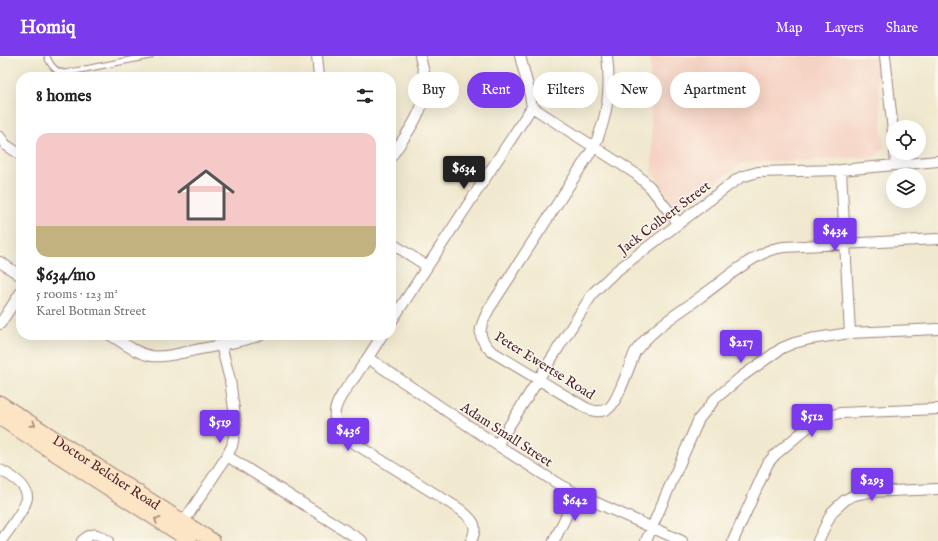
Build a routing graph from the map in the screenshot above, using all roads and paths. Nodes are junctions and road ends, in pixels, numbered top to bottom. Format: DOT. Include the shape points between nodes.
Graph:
graph roads {
  1 [pos="47,56"];
  2 [pos="150,56"];
  3 [pos="317,56"];
  4 [pos="420,56"];
  5 [pos="520,56"];
  6 [pos="607,56"];
  7 [pos="885,56"];
  8 [pos="59,72"];
  9 [pos="69,72"];
  10 [pos="319,72"];
  11 [pos="532,107"];
  12 [pos="892,120"];
  13 [pos="0,137"];
  14 [pos="594,147"];
  15 [pos="396,149"];
  16 [pos="16,150"];
  17 [pos="896,160"];
  18 [pos="938,162"];
  19 [pos="896,165"];
  20 [pos="841,170"];
  21 [pos="678,224"];
  22 [pos="938,239"];
  23 [pos="846,244"];
  24 [pos="396,246"];
  25 [pos="0,262"];
  26 [pos="427,266"];
  27 [pos="16,273"];
  28 [pos="16,300"];
  29 [pos="396,314"];
  30 [pos="0,324"];
  31 [pos="938,329"];
  32 [pos="850,333"];
  33 [pos="118,340"];
  34 [pos="241,340"];
  35 [pos="379,340"];
  36 [pos="221,345"];
  37 [pos="368,358"];
  38 [pos="538,379"];
  39 [pos="0,403"];
  40 [pos="938,409"];
  41 [pos="0,418"];
  42 [pos="497,446"];
  43 [pos="227,456"];
  44 [pos="0,470"];
  45 [pos="938,489"];
  46 [pos="577,494"];
  47 [pos="180,527"];
  48 [pos="652,528"];
  49 [pos="1,541"];
  50 [pos="82,541"];
  51 [pos="108,541"];
  52 [pos="190,541"];
  53 [pos="213,541"];
  54 [pos="362,541"];
  55 [pos="470,541"];
  56 [pos="554,541"];
  57 [pos="646,541"];
  58 [pos="682,541"];
  59 [pos="733,541"];
  60 [pos="818,541"];
  1 -- 8 [label="lane"];
  2 -- 9 [label="lane"];
  3 -- 10 [label="street"];
  4 -- 15 [label="street" via="426,86 424,100"];
  5 -- 11 [label="street"];
  6 -- 14 [label="street, Peter Ewertse Road" via="606,115 603,129"];
  7 -- 12 [label="street"];
  11 -- 14 [label="street"];
  11 -- 26 [label="street"];
  13 -- 16 [label="street" via="6,145"];
  14 -- 21 [label="street" via="642,179"];
  14 -- 38 [label="street, Peter Ewertse Road" via="489,309 480,328 484,345"];
  17 -- 19 [label="street"];
  18 -- 19 [label="street, Jack Colbert Street"];
  19 -- 20 [label="street, Jack Colbert Street"];
  20 -- 21 [label="street, Jack Colbert Street" via="750,174 732,183"];
  20 -- 23 [label="street"];
  21 -- 38 [label="street, Jack Colbert Street" via="615,272 593,293"];
  22 -- 23 [label="street, Peter Ewertse Road"];
  23 -- 32 [label="street"];
  23 -- 38 [label="street, Peter Ewertse Road" via="772,249 740,268 639,346 616,399 605,410 592,411"];
  24 -- 26 [label="street"];
  25 -- 27 [label="street"];
  26 -- 29 [label="street"];
  28 -- 30 [label="street"];
  31 -- 32 [label="street"];
  32 -- 48 [label="street" via="810,339 782,348 715,399 699,419"];
  33 -- 36 [label="street" via="137,351 154,356"];
  34 -- 36 [label="street"];
  35 -- 37 [label="street"];
  36 -- 43 [label="street" via="230,380 236,424 232,446"];
  37 -- 42 [label="street, Adam Small Street"];
  37 -- 55 [label="street" via="335,409 336,425 349,440 461,510 475,526"];
  38 -- 42 [label="street, Jack Colbert Street"];
  39 -- 47 [label="main road, Doctor Belcher Road, one-way"];
  40 -- 59 [label="street" via="840,413 819,420 808,427 775,454 768,463"];
  47 -- 41 [label="main road, Doctor Belcher Road, one-way"];
  42 -- 46 [label="street, Adam Small Street"];
  43 -- 47 [label="street"];
  43 -- 54 [label="street"];
  44 -- 49 [label="street" via="23,486 27,499"];
  45 -- 60 [label="street" via="854,495 832,512"];
  46 -- 48 [label="street, Adam Small Street"];
  46 -- 56 [label="street"];
  47 -- 52 [label="main road, Doctor Belcher Road"];
  47 -- 53 [label="main road, Doctor Belcher Road"];
  48 -- 57 [label="street"];
  48 -- 58 [label="street, Adam Small Street"];
  50 -- 51 [label="street" via="93,534 98,534"];
}
